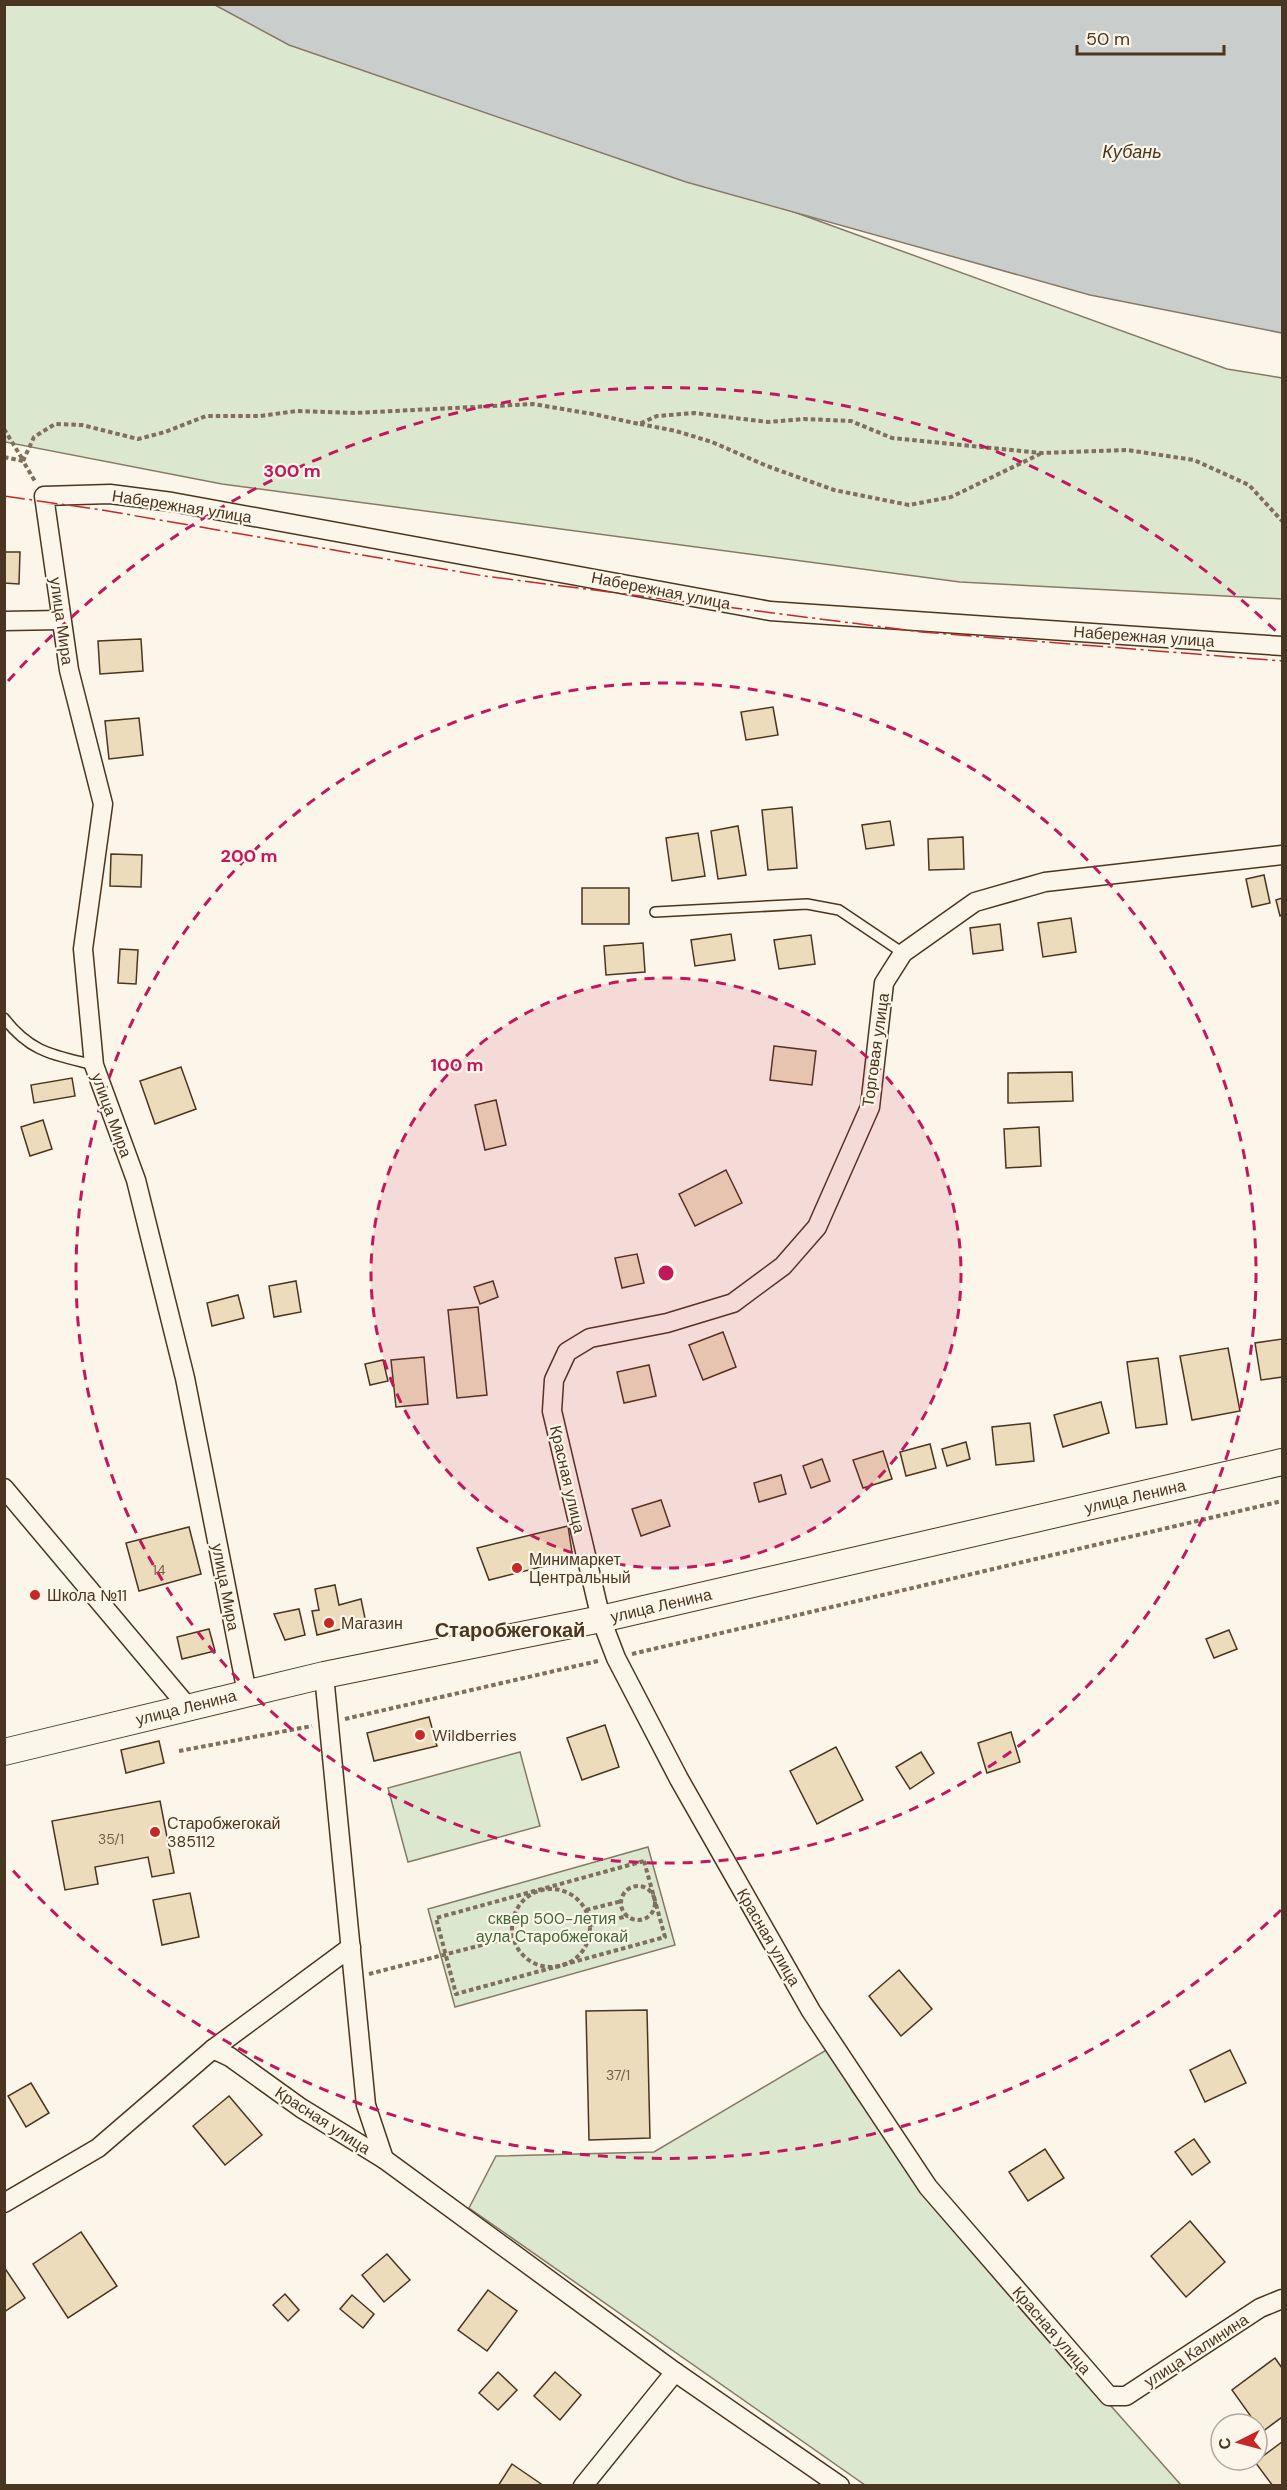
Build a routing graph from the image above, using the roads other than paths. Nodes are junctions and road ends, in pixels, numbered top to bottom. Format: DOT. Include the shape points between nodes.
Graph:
graph roads {
  1 [pos="44,496"];
  2 [pos="61,620"];
  3 [pos="4,621"];
  4 [pos="1282,646"];
  5 [pos="1282,855"];
  6 [pos="655,912"];
  7 [pos="903,953"];
  8 [pos="4,1018"];
  9 [pos="94,1065"];
  10 [pos="552,1411"];
  11 [pos="1282,1462"];
  12 [pos="4,1488"];
  13 [pos="601,1619"];
  14 [pos="324,1675"];
  15 [pos="247,1693"];
  16 [pos="188,1707"];
  17 [pos="4,1752"];
  18 [pos="351,1947"];
  19 [pos="213,2049"];
  20 [pos="384,2159"];
  21 [pos="4,2203"];
  22 [pos="1282,2299"];
  23 [pos="675,2372"];
  24 [pos="1109,2396"];
  25 [pos="583,2486"];
  26 [pos="840,2486"];
  1 -- 2 [label="street, улица Мира"];
  1 -- 4 [label="street, Набережная улица" via="110,494 172,502 770,611"];
  2 -- 3 [label="street"];
  2 -- 9 [label="street, улица Мира" via="69,669 103,804 83,949"];
  5 -- 7 [label="street, Торговая улица" via="1045,882 975,902"];
  6 -- 7 [label="lane" via="807,904 839,910"];
  7 -- 10 [label="street, Торговая улица" via="884,983 870,1107 817,1227 783,1266 733,1303 667,1323 590,1338 567,1352 554,1380"];
  8 -- 9 [label="lane" via="16,1034 44,1053"];
  9 -- 15 [label="street, улица Мира" via="136,1180 179,1355"];
  10 -- 13 [label="street, Красная улица"];
  11 -- 13 [label="street, улица Ленина"];
  12 -- 16 [label="street"];
  13 -- 14 [label="street, улица Ленина"];
  13 -- 24 [label="street, Красная улица" via="616,1658 679,1779 811,2011 928,2187"];
  14 -- 15 [label="street, улица Ленина"];
  14 -- 18 [label="street"];
  15 -- 16 [label="street, улица Ленина"];
  16 -- 17 [label="street, улица Ленина"];
  18 -- 19 [label="street"];
  18 -- 20 [label="street" via="366,2105"];
  19 -- 20 [label="street, Красная улица"];
  19 -- 21 [label="street" via="98,2148"];
  20 -- 23 [label="street, Красная улица"];
  22 -- 24 [label="street, улица Калинина" via="1260,2308 1126,2396"];
  23 -- 25 [label="street"];
  23 -- 26 [label="street, Красная улица"];
}
